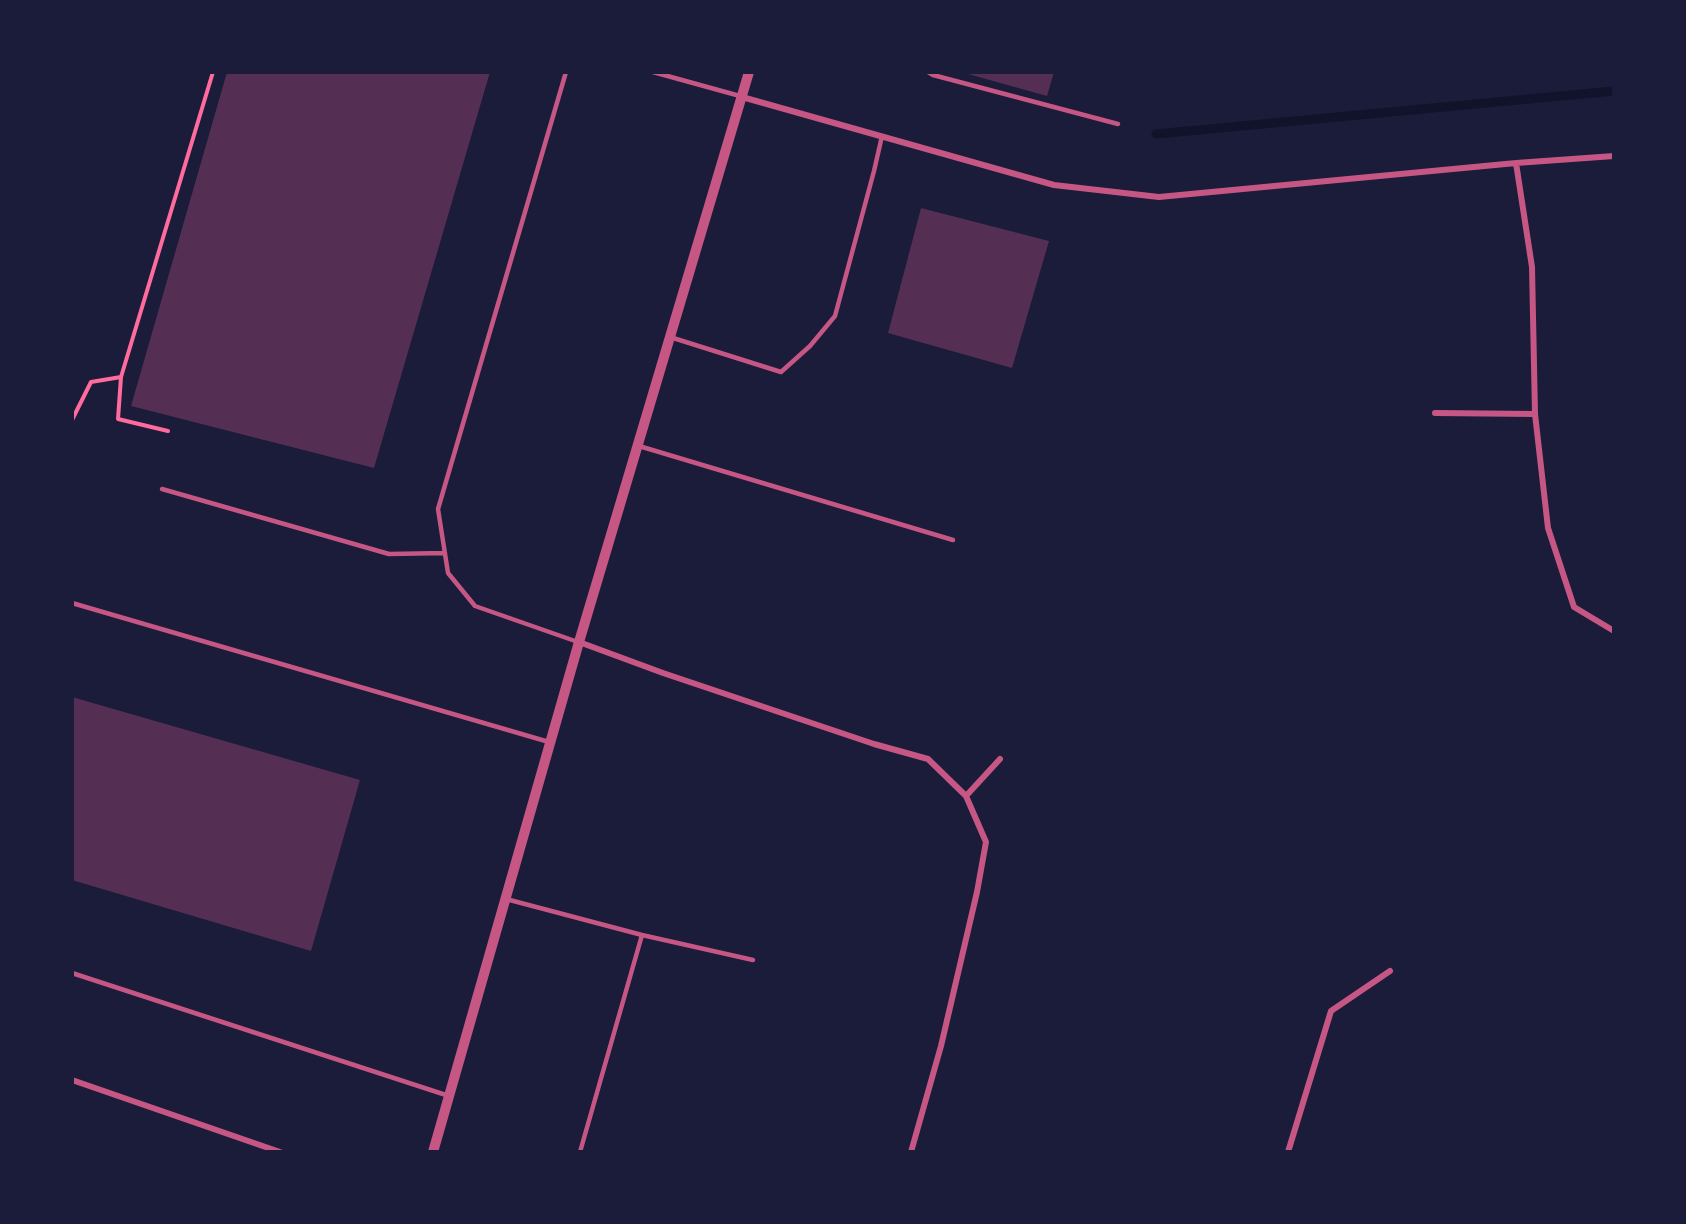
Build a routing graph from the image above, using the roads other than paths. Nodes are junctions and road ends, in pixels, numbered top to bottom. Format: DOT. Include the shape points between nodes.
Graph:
graph roads {
  1 [pos="566,72"];
  2 [pos="653,72"];
  3 [pos="749,72"];
  4 [pos="928,72"];
  5 [pos="742,97"];
  6 [pos="1118,124"];
  7 [pos="882,136"];
  8 [pos="1614,156"];
  9 [pos="1516,163"];
  10 [pos="670,337"];
  11 [pos="1435,413"];
  12 [pos="1535,414"];
  13 [pos="639,446"];
  14 [pos="162,489"];
  15 [pos="953,540"];
  16 [pos="445,553"];
  17 [pos="72,603"];
  18 [pos="1614,631"];
  19 [pos="579,642"];
  20 [pos="551,742"];
  21 [pos="1000,759"];
  22 [pos="966,796"];
  23 [pos="506,899"];
  24 [pos="642,935"];
  25 [pos="753,960"];
  26 [pos="1390,971"];
  27 [pos="72,973"];
  28 [pos="72,1080"];
  29 [pos="449,1096"];
  30 [pos="265,1150"];
  31 [pos="280,1152"];
  32 [pos="433,1152"];
  33 [pos="580,1152"];
  34 [pos="911,1152"];
  35 [pos="1288,1152"];
  1 -- 16 [label="lane" via="438,508"];
  2 -- 5 [label="lane"];
  3 -- 5 [label="street"];
  4 -- 6 [label="lane"];
  5 -- 7 [label="street"];
  5 -- 10 [label="street"];
  7 -- 9 [label="street" via="1054,185 1159,197"];
  7 -- 10 [label="lane" via="835,316 810,346 781,372"];
  8 -- 9 [label="street"];
  9 -- 12 [label="street" via="1532,267"];
  10 -- 13 [label="street"];
  11 -- 12 [label="street"];
  12 -- 18 [label="street" via="1548,528 1574,606"];
  13 -- 15 [label="lane"];
  13 -- 19 [label="street"];
  14 -- 16 [label="lane" via="389,554"];
  16 -- 19 [label="lane" via="448,573 475,606"];
  17 -- 20 [label="lane"];
  19 -- 20 [label="street"];
  19 -- 22 [label="street" via="685,681 928,759"];
  20 -- 23 [label="street"];
  21 -- 22 [label="street"];
  22 -- 34 [label="street" via="986,842 942,1046"];
  23 -- 24 [label="lane"];
  23 -- 29 [label="street"];
  24 -- 25 [label="lane"];
  24 -- 33 [label="lane"];
  26 -- 35 [label="street" via="1331,1011"];
  27 -- 29 [label="lane"];
  28 -- 30 [label="street"];
  29 -- 32 [label="street"];
  30 -- 31 [label="street"];
}
